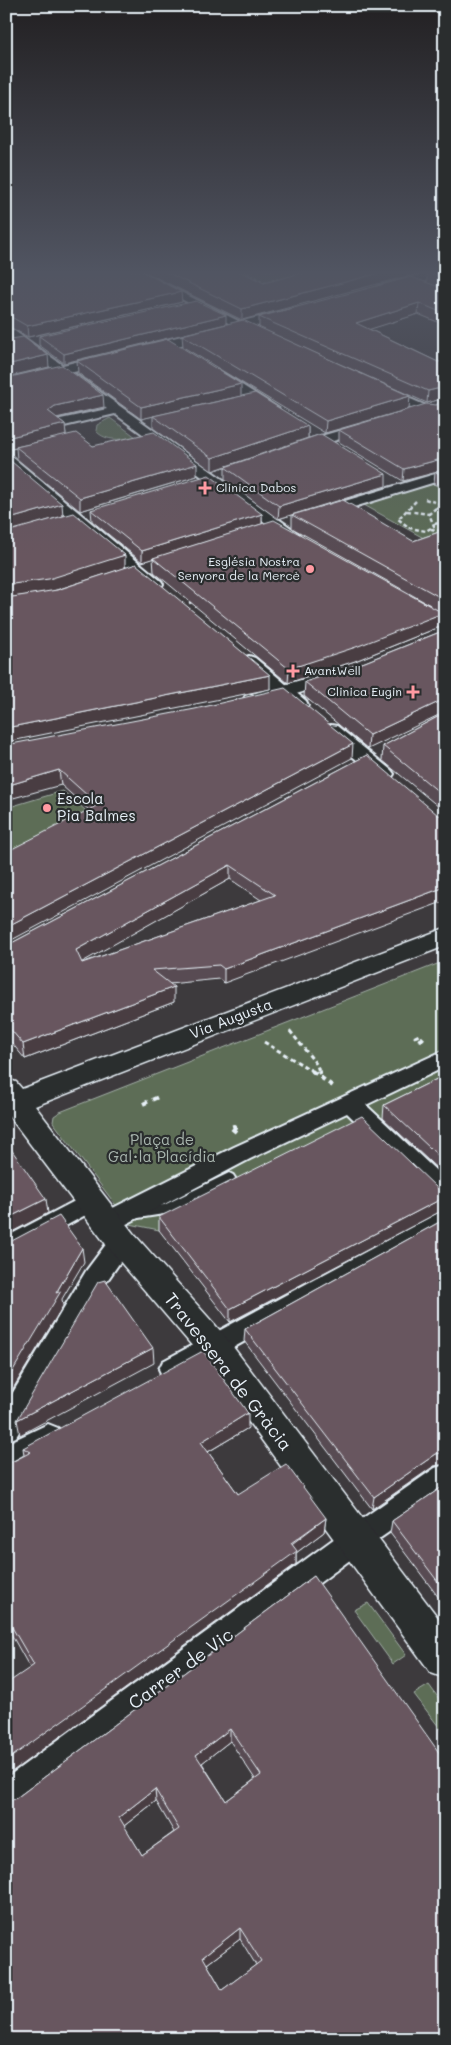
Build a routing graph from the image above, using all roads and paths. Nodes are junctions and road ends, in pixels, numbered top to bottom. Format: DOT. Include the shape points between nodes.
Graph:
graph roads {
  1 [pos="56,365"];
  2 [pos="90,365"];
  3 [pos="205,366"];
  4 [pos="63,371"];
  5 [pos="6,384"];
  6 [pos="372,387"];
  7 [pos="256,398"];
  8 [pos="234,404"];
  9 [pos="445,404"];
  10 [pos="118,410"];
  11 [pos="426,410"];
  12 [pos="407,416"];
  13 [pos="286,417"];
  14 [pos="445,419"];
  15 [pos="60,423"];
  16 [pos="381,423"];
  17 [pos="309,431"];
  18 [pos="322,440"];
  19 [pos="335,448"];
  20 [pos="292,450"];
  21 [pos="9,456"];
  22 [pos="230,471"];
  23 [pos="445,475"];
  24 [pos="210,478"];
  25 [pos="387,480"];
  26 [pos="194,483"];
  27 [pos="408,492"];
  28 [pos="445,494"];
  29 [pos="417,496"];
  30 [pos="441,504"];
  31 [pos="436,507"];
  32 [pos="407,511"];
  33 [pos="445,512"];
  34 [pos="94,514"];
  35 [pos="429,514"];
  36 [pos="78,518"];
  37 [pos="445,522"];
  38 [pos="60,524"];
  39 [pos="434,524"];
  40 [pos="276,526"];
  41 [pos="431,530"];
  42 [pos="258,532"];
  43 [pos="445,532"];
  44 [pos="305,543"];
  45 [pos="156,565"];
  46 [pos="140,570"];
  47 [pos="123,575"];
  48 [pos="168,594"];
  49 [pos="198,601"];
  50 [pos="189,604"];
  51 [pos="236,651"];
  52 [pos="362,668"];
  53 [pos="286,693"];
  54 [pos="232,706"];
  55 [pos="396,784"];
  56 [pos="445,936"];
  57 [pos="290,1031"];
  58 [pos="264,1042"];
  59 [pos="445,1058"];
  60 [pos="320,1074"];
  61 [pos="158,1097"];
  62 [pos="9,1102"];
  63 [pos="350,1103"];
  64 [pos="143,1104"];
  65 [pos="230,1178"];
  66 [pos="445,1194"];
  67 [pos="445,1218"];
  68 [pos="112,1220"];
  69 [pos="6,1249"];
  70 [pos="212,1345"];
  71 [pos="155,1378"];
  72 [pos="67,1425"];
  73 [pos="6,1429"];
  74 [pos="6,1458"];
  75 [pos="445,1477"];
  76 [pos="356,1539"];
  77 [pos="445,1659"];
  78 [pos="6,1798"];
  1 -- 4 [label="street"];
  2 -- 4 [label="street"];
  3 -- 7 [label="street"];
  4 -- 5 [label="street"];
  4 -- 10 [label="street"];
  6 -- 11 [label="street"];
  7 -- 8 [label="street"];
  7 -- 13 [label="street"];
  9 -- 11 [label="street"];
  10 -- 15 [label="street"];
  10 -- 24 [label="street" via="146,424"];
  11 -- 12 [label="street"];
  11 -- 14 [label="street"];
  16 -- 18 [label="street"];
  17 -- 18 [label="street"];
  18 -- 19 [label="street"];
  18 -- 20 [label="street"];
  21 -- 36 [label="street"];
  22 -- 24 [label="street"];
  23 -- 27 [label="street"];
  24 -- 26 [label="street"];
  24 -- 40 [label="street"];
  25 -- 27 [label="street"];
  27 -- 32 [label="path" via="416,501"];
  27 -- 40 [label="street"];
  28 -- 30 [label="path"];
  29 -- 30 [label="path"];
  30 -- 31 [label="path"];
  31 -- 33 [label="path"];
  31 -- 35 [label="path"];
  32 -- 35 [label="path"];
  32 -- 41 [label="path" via="398,516 401,522 417,531"];
  34 -- 36 [label="street"];
  35 -- 39 [label="path"];
  36 -- 38 [label="street"];
  36 -- 46 [label="street"];
  37 -- 39 [label="path"];
  39 -- 41 [label="path"];
  40 -- 42 [label="street"];
  40 -- 44 [label="street"];
  41 -- 43 [label="path"];
  45 -- 46 [label="street"];
  46 -- 47 [label="street"];
  46 -- 48 [label="street"];
  49 -- 50 [label="path"];
  51 -- 53 [label="street"];
  52 -- 53 [label="street"];
  53 -- 54 [label="street"];
  53 -- 55 [label="street"];
  56 -- 62 [label="street, Via Augusta"];
  57 -- 60 [label="path"];
  58 -- 60 [label="path"];
  59 -- 63 [label="street"];
  60 -- 63 [label="path"];
  61 -- 64 [label="path"];
  62 -- 68 [label="street, Travessera de Gràcia"];
  63 -- 66 [label="street"];
  63 -- 68 [label="street" via="248,1150"];
  65 -- 68 [label="lane" via="166,1210"];
  67 -- 70 [label="street"];
  68 -- 69 [label="street"];
  68 -- 70 [label="street, Travessera de Gràcia"];
  68 -- 73 [label="street" via="102,1268"];
  70 -- 71 [label="street"];
  70 -- 76 [label="street, Travessera de Gràcia"];
  72 -- 74 [label="street"];
  75 -- 76 [label="street, Carrer de Vic"];
  76 -- 77 [label="street, Travessera de Gràcia"];
  76 -- 78 [label="street, Carrer de Vic"];
}
